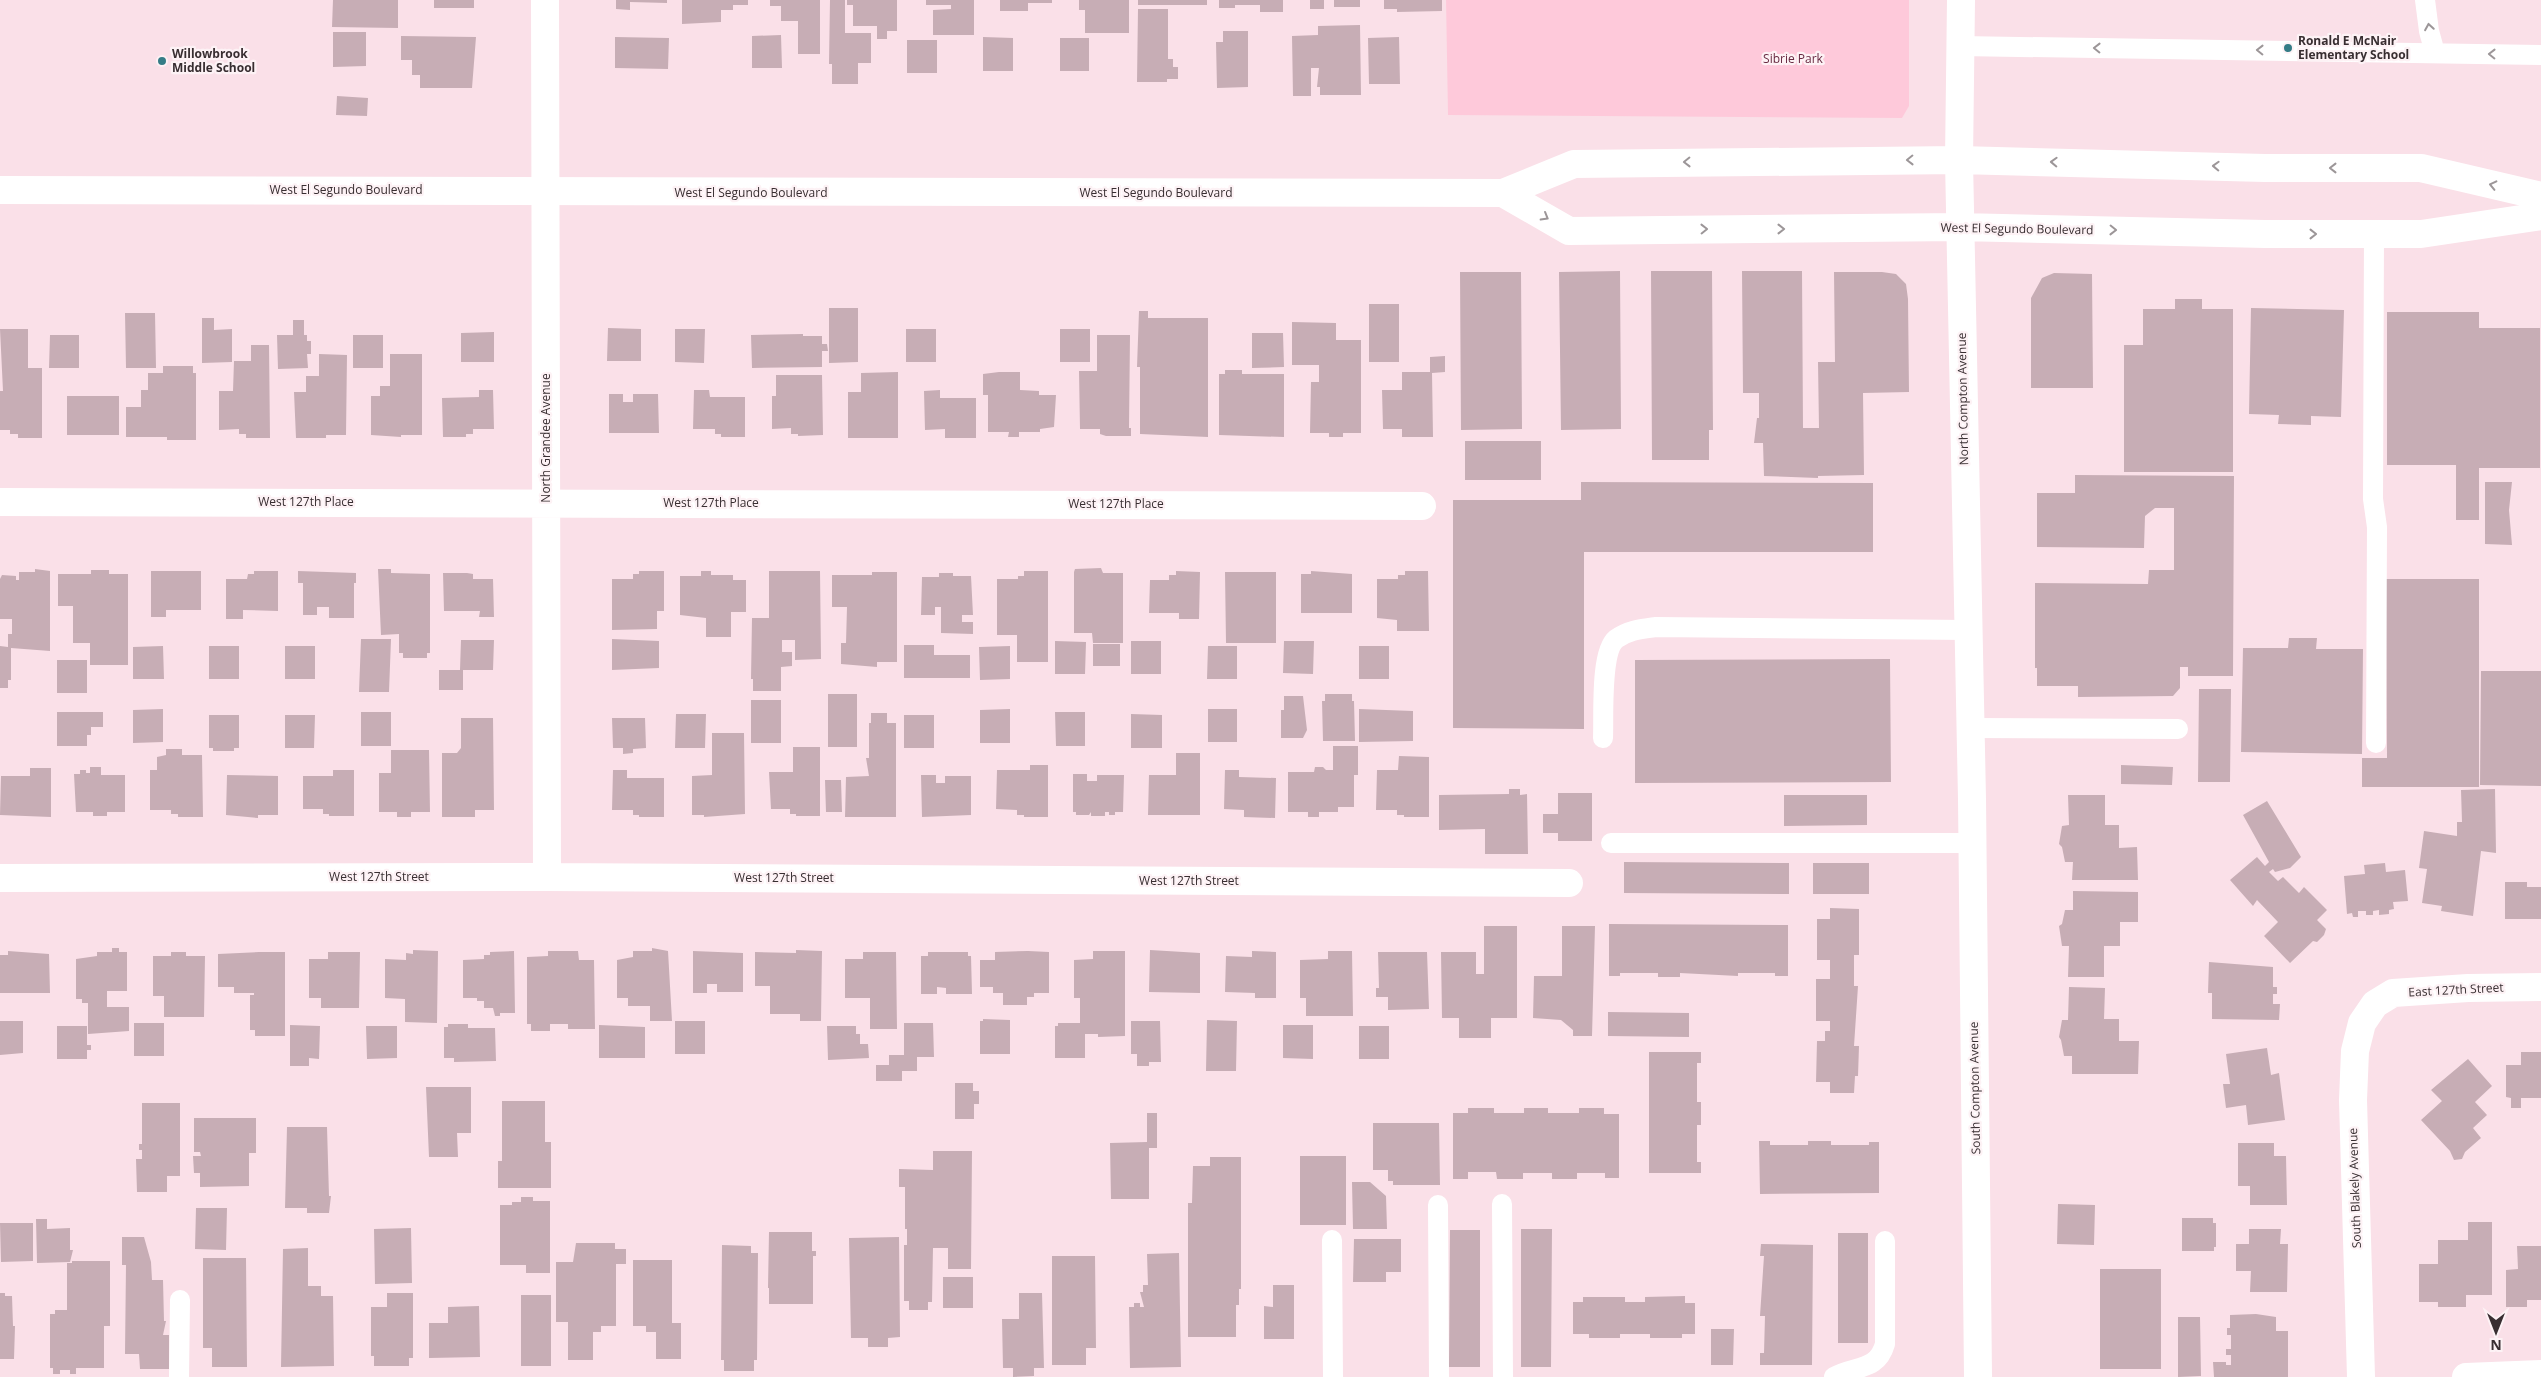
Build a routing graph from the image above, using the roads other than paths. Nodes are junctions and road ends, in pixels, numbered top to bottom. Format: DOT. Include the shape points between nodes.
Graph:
graph roads {
  1 [pos="545,0"];
  2 [pos="1961,0"];
  3 [pos="2425,0"];
  4 [pos="1960,46"];
  5 [pos="2435,53"];
  6 [pos="2541,55"];
  7 [pos="1959,160"];
  8 [pos="0,190"];
  9 [pos="545,192"];
  10 [pos="1503,193"];
  11 [pos="2541,196"];
  12 [pos="2541,216"];
  13 [pos="1960,227"];
  14 [pos="2374,234"];
  15 [pos="0,502"];
  16 [pos="546,502"];
  17 [pos="1422,506"];
  18 [pos="1968,630"];
  19 [pos="1970,728"];
  20 [pos="2178,729"];
  21 [pos="1603,738"];
  22 [pos="2376,743"];
  23 [pos="1972,799"];
  24 [pos="1611,843"];
  25 [pos="1972,843"];
  26 [pos="547,877"];
  27 [pos="0,878"];
  28 [pos="1569,883"];
  29 [pos="2541,987"];
  30 [pos="2375,1004"];
  31 [pos="1502,1204"];
  32 [pos="1438,1205"];
  33 [pos="1332,1240"];
  34 [pos="1885,1242"];
  35 [pos="180,1300"];
  36 [pos="2541,1374"];
  37 [pos="179,1377"];
  38 [pos="1333,1377"];
  39 [pos="1440,1377"];
  40 [pos="1503,1377"];
  41 [pos="1834,1377"];
  42 [pos="1978,1377"];
  43 [pos="2361,1377"];
  44 [pos="2466,1377"];
  1 -- 9 [label="main road, North Grandee Avenue"];
  2 -- 4 [label="main road, North Compton Avenue"];
  5 -- 3 [label="lane, one-way"];
  5 -- 4 [label="lane, one-way"];
  4 -- 7 [label="main road, North Compton Avenue"];
  6 -- 5 [label="lane, one-way"];
  7 -- 10 [label="main road, West El Segundo Boulevard, one-way" via="1574,164"];
  11 -- 7 [label="main road, West El Segundo Boulevard, one-way" via="2421,168 2265,168"];
  7 -- 13 [label="main road, North Compton Avenue"];
  8 -- 9 [label="main road, West El Segundo Boulevard"];
  9 -- 10 [label="main road, West El Segundo Boulevard"];
  9 -- 16 [label="main road, North Grandee Avenue"];
  10 -- 13 [label="main road, West El Segundo Boulevard, one-way" via="1569,231"];
  12 -- 14 [label="main road, West El Segundo Boulevard" via="2420,234"];
  13 -- 14 [label="main road, West El Segundo Boulevard, one-way"];
  13 -- 18 [label="main road, North Compton Avenue"];
  14 -- 22 [label="lane"];
  15 -- 16 [label="main road, West 127th Place"];
  16 -- 17 [label="main road, West 127th Place"];
  16 -- 26 [label="main road, North Grandee Avenue"];
  18 -- 19 [label="main road, North Compton Avenue"];
  18 -- 21 [label="lane" via="1656,627 1632,630 1614,640 1606,658"];
  19 -- 20 [label="lane"];
  19 -- 23 [label="main road, North Compton Avenue"];
  23 -- 25 [label="main road, South Compton Avenue"];
  24 -- 25 [label="lane"];
  25 -- 42 [label="main road, South Compton Avenue"];
  26 -- 27 [label="main road, West 127th Street"];
  26 -- 28 [label="main road, West 127th Street"];
  29 -- 30 [label="main road, East 127th Street" via="2393,993"];
  30 -- 43 [label="main road, South Blakely Avenue" via="2362,1022 2355,1051 2353,1100"];
  31 -- 40 [label="lane"];
  32 -- 39 [label="lane"];
  33 -- 38 [label="lane"];
  34 -- 41 [label="lane" via="1885,1344 1882,1355 1872,1364"];
  35 -- 37 [label="lane"];
  36 -- 44 [label="main road"];
}
